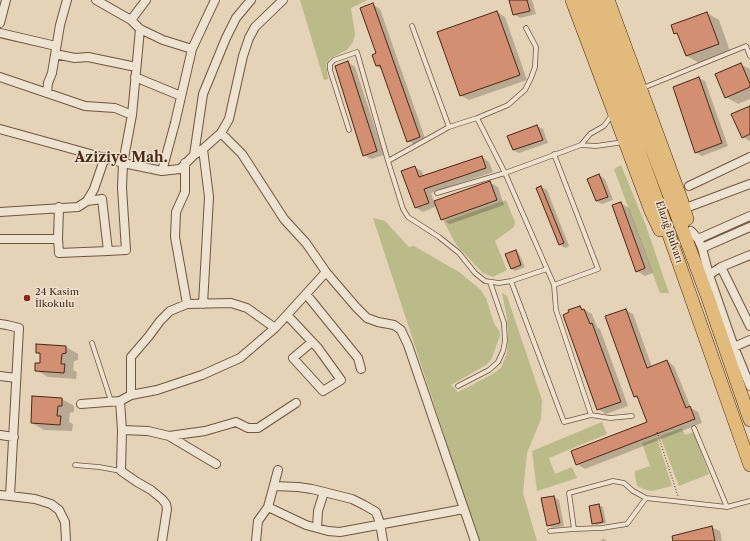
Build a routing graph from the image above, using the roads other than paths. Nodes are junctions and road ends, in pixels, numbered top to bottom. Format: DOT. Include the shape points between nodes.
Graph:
graph roads {
  1 [pos="6,0"];
  2 [pos="67,0"];
  3 [pos="96,0"];
  4 [pos="146,0"];
  5 [pos="215,0"];
  6 [pos="251,0"];
  7 [pos="283,0"];
  8 [pos="572,0"];
  9 [pos="584,0"];
  10 [pos="596,0"];
  11 [pos="608,0"];
  12 [pos="2,11"];
  13 [pos="131,20"];
  14 [pos="0,23"];
  15 [pos="412,26"];
  16 [pos="526,28"];
  17 [pos="140,29"];
  18 [pos="0,33"];
  19 [pos="192,49"];
  20 [pos="56,50"];
  21 [pos="750,56"];
  22 [pos="136,67"];
  23 [pos="0,77"];
  24 [pos="135,77"];
  25 [pos="641,89"];
  26 [pos="47,93"];
  27 [pos="181,96"];
  28 [pos="614,113"];
  29 [pos="132,115"];
  30 [pos="477,118"];
  31 [pos="449,127"];
  32 [pos="0,129"];
  33 [pos="349,130"];
  34 [pos="221,133"];
  35 [pos="625,142"];
  36 [pos="581,145"];
  37 [pos="203,149"];
  38 [pos="554,154"];
  39 [pos="194,155"];
  40 [pos="105,157"];
  41 [pos="750,157"];
  42 [pos="388,161"];
  43 [pos="123,162"];
  44 [pos="185,163"];
  45 [pos="162,171"];
  46 [pos="505,173"];
  47 [pos="750,184"];
  48 [pos="688,186"];
  49 [pos="437,193"];
  50 [pos="87,201"];
  51 [pos="59,207"];
  52 [pos="683,209"];
  53 [pos="0,212"];
  54 [pos="750,216"];
  55 [pos="750,226"];
  56 [pos="695,235"];
  57 [pos="0,239"];
  58 [pos="58,239"];
  59 [pos="702,248"];
  60 [pos="108,251"];
  61 [pos="750,255"];
  62 [pos="721,267"];
  63 [pos="547,269"];
  64 [pos="326,272"];
  65 [pos="709,275"];
  66 [pos="511,281"];
  67 [pos="490,282"];
  68 [pos="554,285"];
  69 [pos="306,294"];
  70 [pos="707,295"];
  71 [pos="693,303"];
  72 [pos="187,304"];
  73 [pos="203,304"];
  74 [pos="287,315"];
  75 [pos="0,324"];
  76 [pos="750,326"];
  77 [pos="275,328"];
  78 [pos="750,340"];
  79 [pos="312,342"];
  80 [pos="92,343"];
  81 [pos="734,348"];
  82 [pos="361,369"];
  83 [pos="0,376"];
  84 [pos="16,378"];
  85 [pos="458,386"];
  86 [pos="750,386"];
  87 [pos="131,395"];
  88 [pos="120,400"];
  89 [pos="110,401"];
  90 [pos="296,403"];
  91 [pos="81,404"];
  92 [pos="591,415"];
  93 [pos="632,416"];
  94 [pos="750,420"];
  95 [pos="694,428"];
  96 [pos="122,430"];
  97 [pos="0,435"];
  98 [pos="169,436"];
  99 [pos="14,437"];
  100 [pos="216,464"];
  101 [pos="75,465"];
  102 [pos="750,466"];
  103 [pos="278,470"];
  104 [pos="121,471"];
  105 [pos="274,486"];
  106 [pos="324,492"];
  107 [pos="0,495"];
  108 [pos="10,496"];
  109 [pos="646,498"];
  110 [pos="750,501"];
  111 [pos="268,507"];
  112 [pos="727,507"];
  113 [pos="464,509"];
  114 [pos="380,523"];
  115 [pos="318,528"];
  116 [pos="574,529"];
  117 [pos="550,531"];
  118 [pos="66,541"];
  119 [pos="162,541"];
  120 [pos="256,541"];
  121 [pos="384,541"];
  122 [pos="474,541"];
  1 -- 12 [label="street"];
  2 -- 20 [label="street"];
  3 -- 13 [label="street"];
  4 -- 13 [label="street"];
  5 -- 19 [label="street"];
  6 -- 39 [label="street" via="236,18 203,94"];
  7 -- 34 [label="street" via="255,27 249,38 242,56 229,119"];
  8 -- 28 [label="highway"];
  9 -- 71 [label="highway, Elazığ Bulvarı"];
  10 -- 70 [label="highway, Elazığ Bulvarı"];
  11 -- 25 [label="highway"];
  12 -- 14 [label="street"];
  13 -- 17 [label="street"];
  15 -- 31 [label="lane"];
  16 -- 30 [label="lane" via="536,47 535,67 525,90 508,105"];
  17 -- 19 [label="street" via="163,40"];
  17 -- 22 [label="street"];
  18 -- 20 [label="street"];
  19 -- 27 [label="street"];
  20 -- 22 [label="street" via="75,58 88,57"];
  20 -- 26 [label="street"];
  21 -- 25 [label="lane" via="746,46"];
  22 -- 24 [label="street"];
  23 -- 26 [label="street"];
  24 -- 27 [label="street"];
  24 -- 29 [label="street"];
  25 -- 52 [label="highway"];
  26 -- 29 [label="street" via="85,106 116,108"];
  27 -- 45 [label="street"];
  28 -- 35 [label="highway"];
  28 -- 36 [label="lane" via="604,126 590,134"];
  29 -- 43 [label="street"];
  30 -- 31 [label="lane"];
  30 -- 46 [label="lane"];
  31 -- 42 [label="lane"];
  32 -- 40 [label="street"];
  33 -- 42 [label="lane" via="330,64 334,60 357,52"];
  34 -- 37 [label="street"];
  34 -- 64 [label="street" via="242,154 284,219 306,242"];
  35 -- 36 [label="lane" via="596,146"];
  35 -- 71 [label="highway" via="651,211"];
  36 -- 38 [label="lane"];
  37 -- 39 [label="street"];
  37 -- 73 [label="street" via="209,197"];
  38 -- 46 [label="lane"];
  38 -- 68 [label="lane" via="598,268"];
  39 -- 44 [label="street"];
  40 -- 43 [label="street"];
  40 -- 50 [label="street"];
  41 -- 48 [label="street"];
  42 -- 67 [label="lane" via="403,209 408,217 440,237 459,253 475,273"];
  43 -- 45 [label="street"];
  43 -- 60 [label="street" via="126,250"];
  44 -- 45 [label="street" via="180,169"];
  44 -- 72 [label="street" via="185,192 176,212 175,237"];
  46 -- 49 [label="lane"];
  46 -- 63 [label="lane"];
  47 -- 52 [label="street"];
  50 -- 51 [label="street" via="78,207"];
  50 -- 60 [label="street" via="102,199"];
  51 -- 53 [label="street"];
  51 -- 58 [label="street"];
  52 -- 56 [label="highway"];
  54 -- 56 [label="street"];
  55 -- 59 [label="street"];
  56 -- 59 [label="street"];
  56 -- 70 [label="highway"];
  57 -- 58 [label="street"];
  58 -- 60 [label="street" via="59,253"];
  59 -- 65 [label="street"];
  61 -- 62 [label="street"];
  62 -- 65 [label="street"];
  62 -- 76 [label="street"];
  63 -- 66 [label="lane"];
  63 -- 68 [label="lane"];
  64 -- 69 [label="street"];
  64 -- 113 [label="street" via="367,318 394,324 401,330"];
  65 -- 81 [label="street"];
  66 -- 67 [label="lane" via="499,284"];
  66 -- 92 [label="lane" via="564,422"];
  67 -- 85 [label="lane" via="504,323 503,351 498,362 489,370"];
  68 -- 92 [label="lane" via="556,310"];
  69 -- 74 [label="street"];
  69 -- 82 [label="street" via="358,358"];
  70 -- 94 [label="highway, Elazığ Bulvarı"];
  71 -- 102 [label="highway, Elazığ Bulvarı"];
  72 -- 73 [label="street"];
  72 -- 87 [label="street" via="170,311 131,357"];
  73 -- 77 [label="street" via="231,303 247,308"];
  74 -- 77 [label="street"];
  74 -- 79 [label="street"];
  75 -- 84 [label="street" via="19,328"];
  77 -- 87 [label="street" via="240,358 202,375 157,390"];
  78 -- 81 [label="street"];
  79 -- 79 [label="street" via="294,358 323,391 341,380"];
  80 -- 89 [label="lane"];
  81 -- 86 [label="street"];
  83 -- 84 [label="street"];
  84 -- 99 [label="street"];
  87 -- 88 [label="street"];
  88 -- 89 [label="street"];
  88 -- 96 [label="street"];
  89 -- 91 [label="street"];
  90 -- 98 [label="street" via="258,428 248,428 236,422 205,431"];
  92 -- 93 [label="lane" via="610,418"];
  95 -- 112 [label="lane"];
  96 -- 98 [label="street" via="148,431"];
  96 -- 104 [label="street"];
  97 -- 99 [label="street"];
  98 -- 100 [label="street"];
  99 -- 108 [label="street"];
  101 -- 104 [label="lane"];
  103 -- 105 [label="street"];
  104 -- 119 [label="street" via="152,490 164,501 167,510"];
  105 -- 106 [label="street"];
  105 -- 111 [label="street"];
  106 -- 114 [label="street" via="352,499 376,512"];
  106 -- 115 [label="street" via="318,511"];
  107 -- 108 [label="street"];
  108 -- 118 [label="street" via="35,499 51,504 59,510 65,522"];
  109 -- 112 [label="lane"];
  109 -- 116 [label="lane" via="627,524"];
  109 -- 116 [label="lane" via="624,483 612,481 569,493"];
  110 -- 112 [label="lane"];
  111 -- 115 [label="street"];
  111 -- 120 [label="street" via="258,521"];
  113 -- 114 [label="street"];
  113 -- 122 [label="street"];
  114 -- 115 [label="street" via="340,532"];
  114 -- 121 [label="street"];
  116 -- 117 [label="lane"];
}
